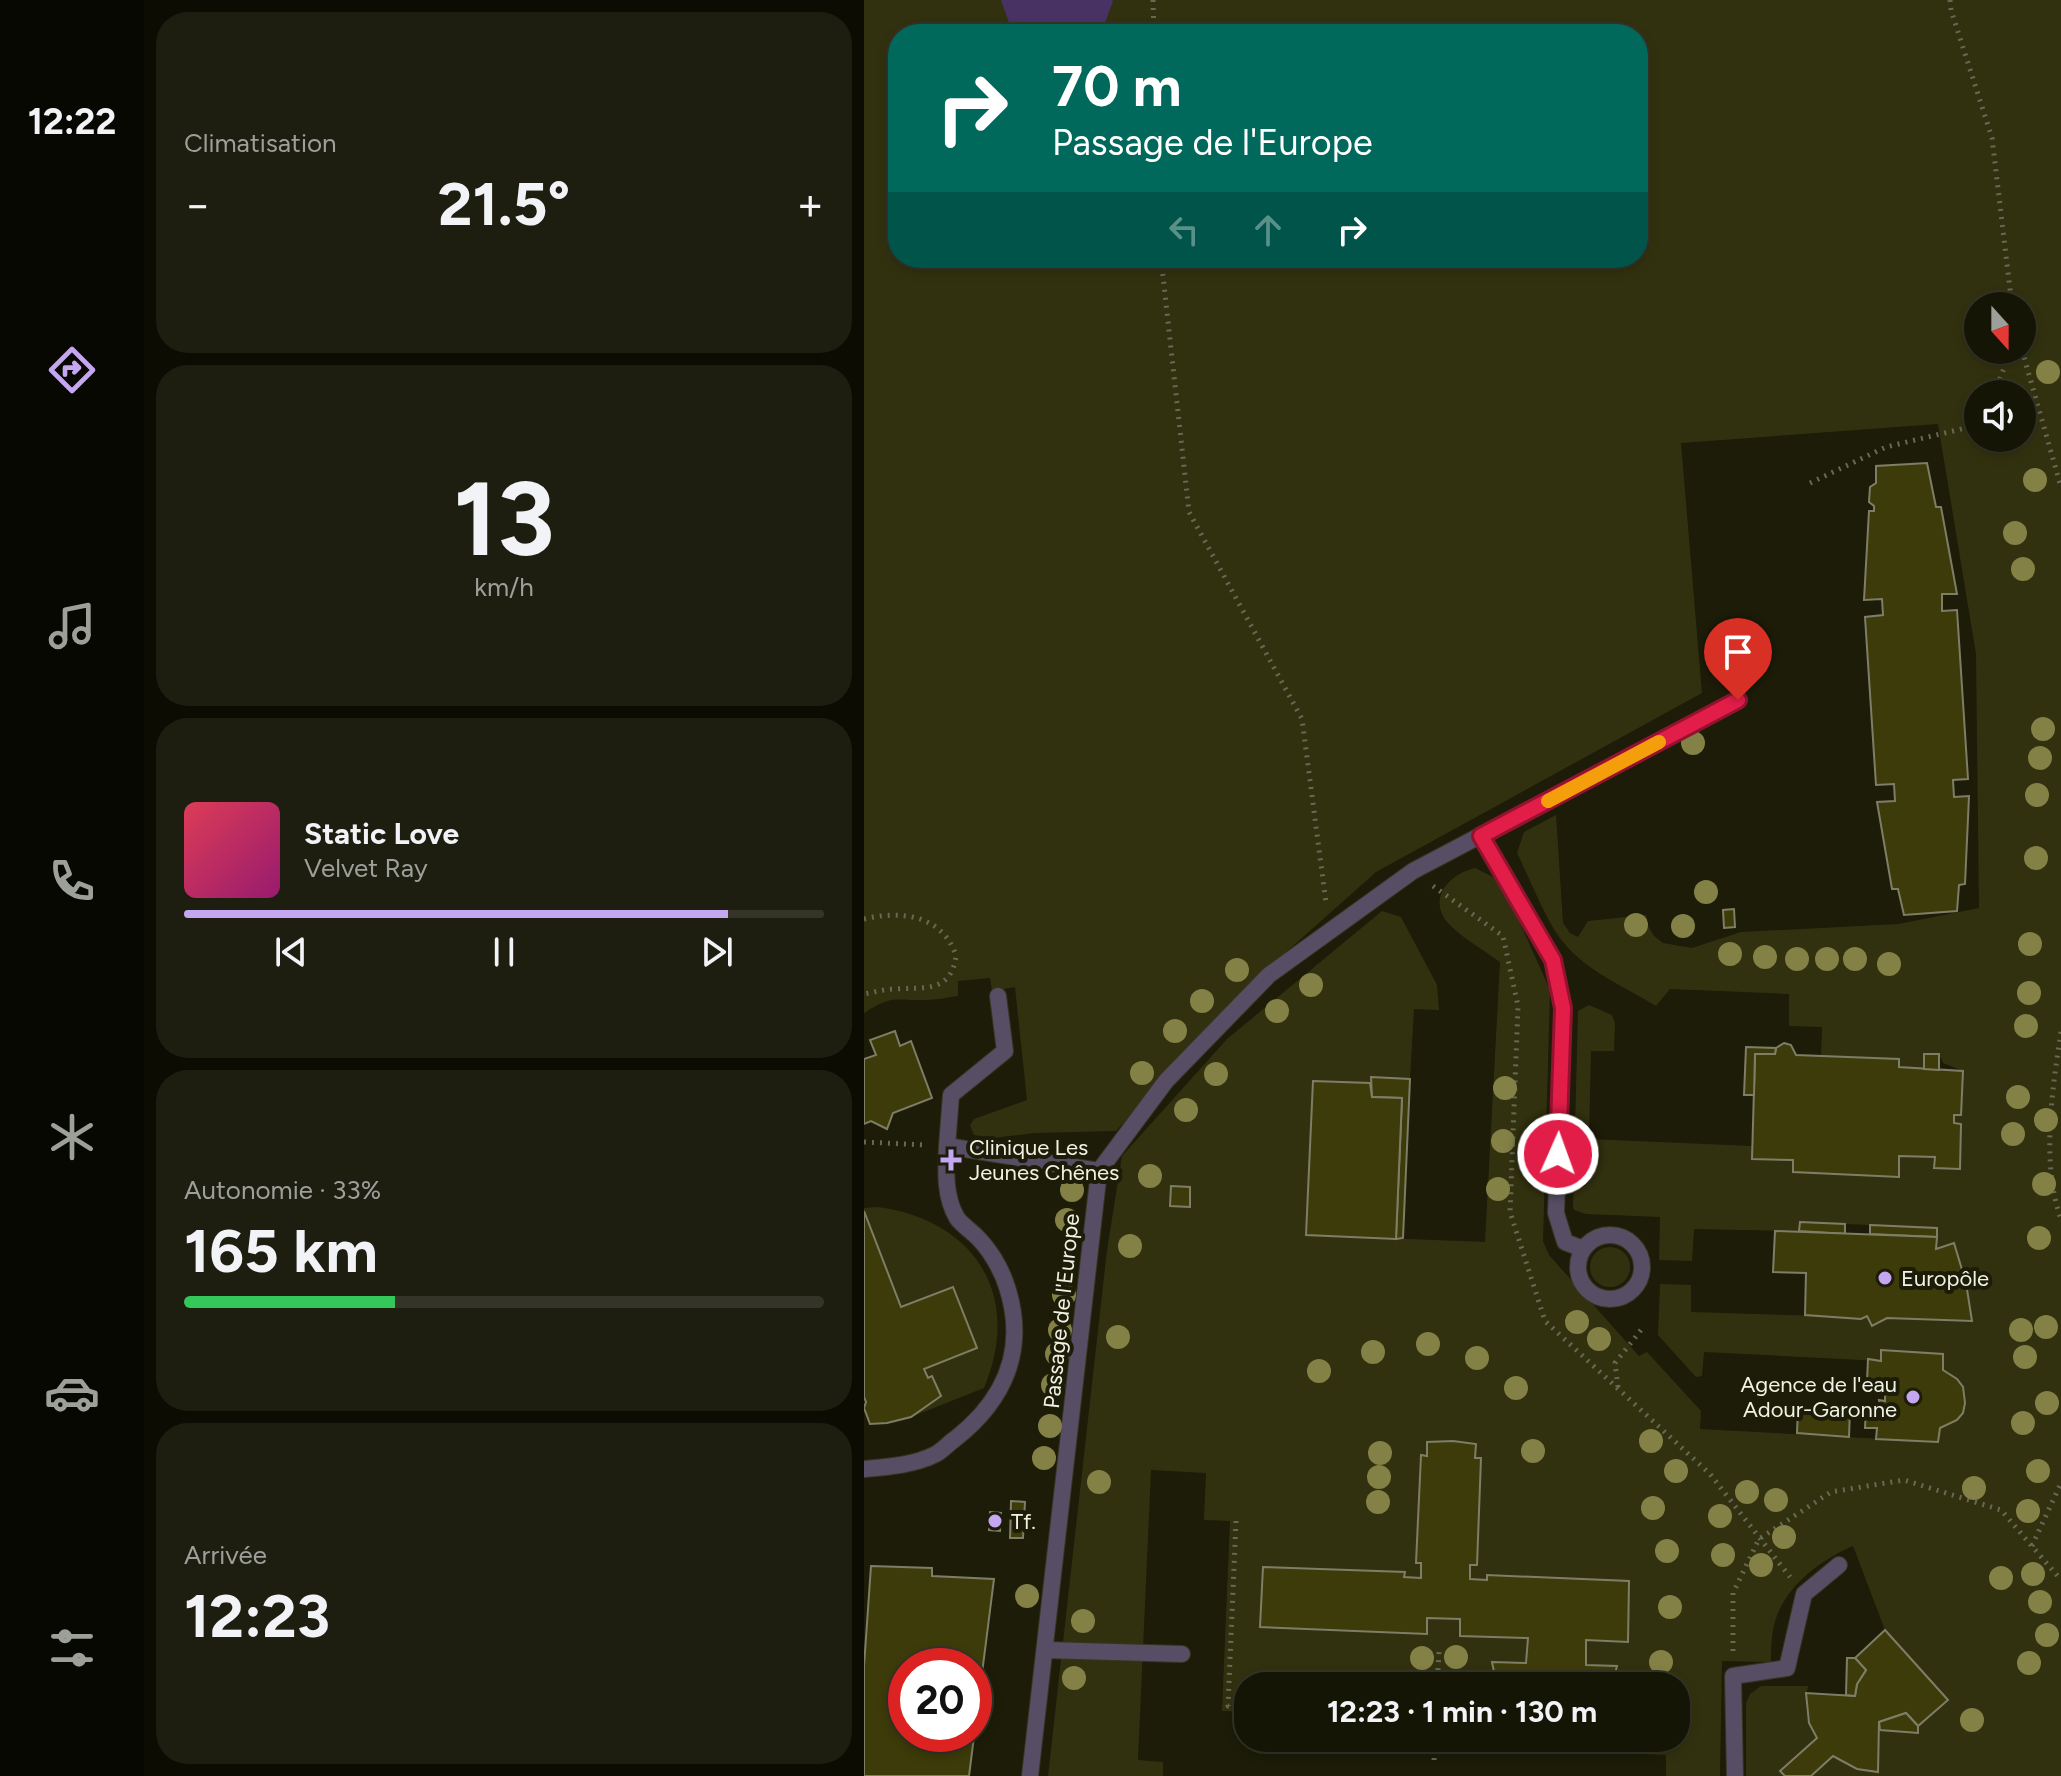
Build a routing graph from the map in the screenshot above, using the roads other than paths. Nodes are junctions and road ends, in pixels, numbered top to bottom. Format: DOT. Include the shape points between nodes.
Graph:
graph roads {
  1 [pos="1738,700"];
  2 [pos="1481,836"];
  3 [pos="998,996"];
  4 [pos="947,1146"];
  5 [pos="1099,1171"];
  6 [pos="1583,1249"];
  7 [pos="864,1469"];
  8 [pos="1839,1565"];
  9 [pos="1045,1650"];
  10 [pos="1182,1654"];
  11 [pos="1032,1759"];
  12 [pos="1030,1776"];
  13 [pos="1038,1776"];
  14 [pos="1735,1776"];
  1 -- 2 [label="lane"];
  2 -- 5 [label="lane" via="1413,871 1269,975 1176,1071"];
  2 -- 6 [label="lane" via="1553,960 1563,1008 1556,1213 1565,1242"];
  3 -- 4 [label="lane" via="1005,1051 951,1095"];
  4 -- 5 [label="lane"];
  4 -- 7 [label="lane" via="945,1182 957,1219 995,1260 1007,1286 1014,1341 1009,1369 994,1401 936,1454"];
  5 -- 9 [label="lane, Passage de l'Europe"];
  6 -- 6 [label="lane" via="1578,1273 1591,1293 1615,1299 1640,1281 1641,1257 1621,1237 1593,1239"];
  8 -- 14 [label="lane" via="1804,1594 1787,1668 1733,1676"];
  9 -- 10 [label="lane"];
  9 -- 11 [label="lane, Passage de l'Europe"];
  11 -- 12 [label="lane, Passage de l'Europe"];
  11 -- 13 [label="lane"];
}
